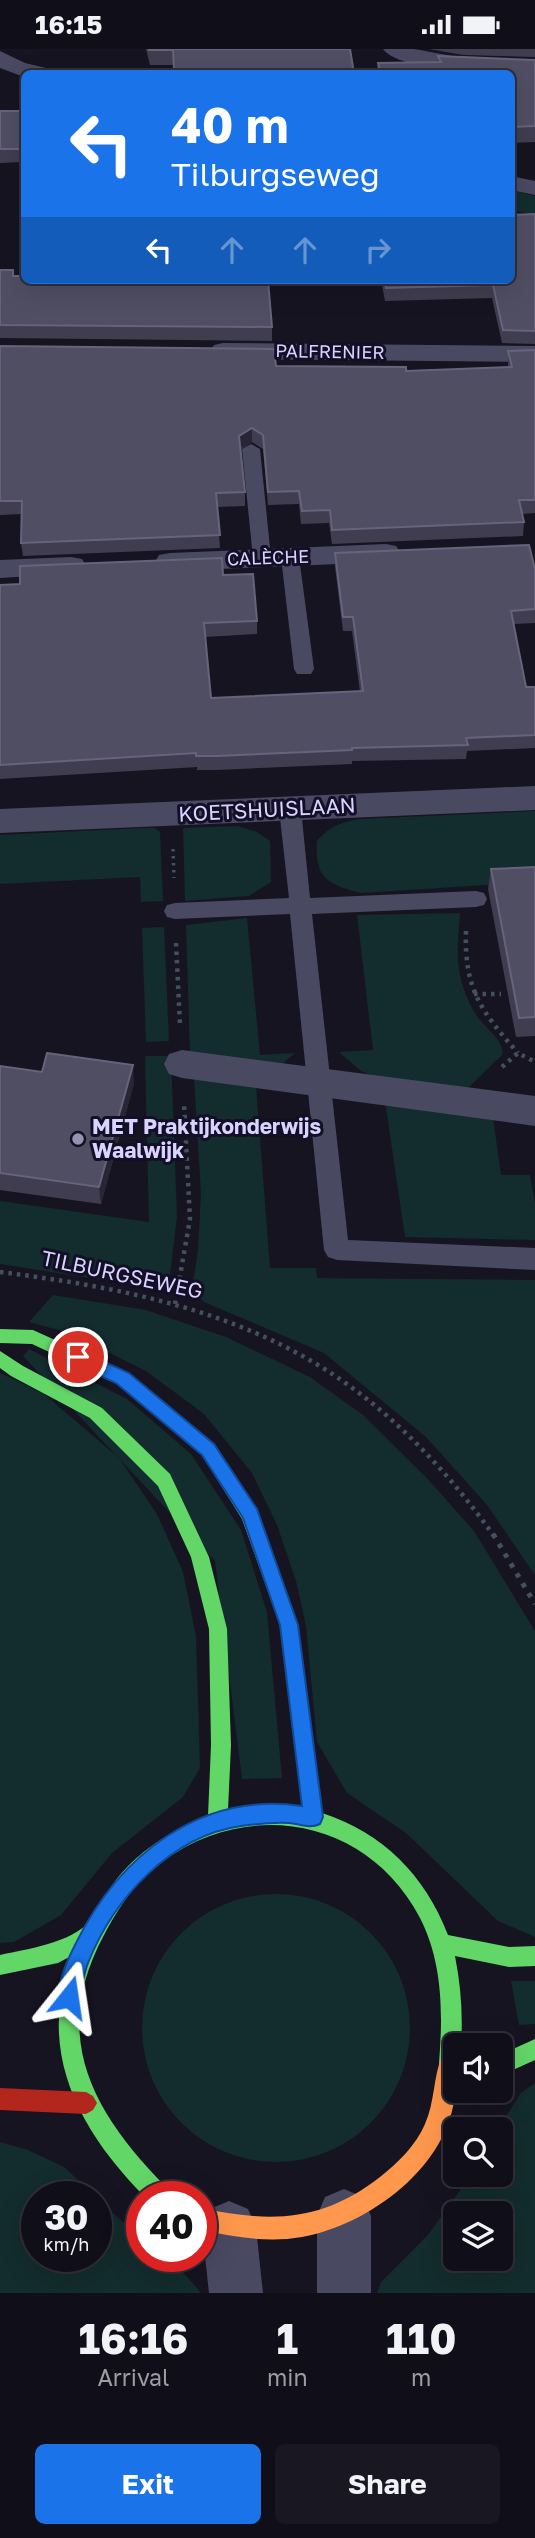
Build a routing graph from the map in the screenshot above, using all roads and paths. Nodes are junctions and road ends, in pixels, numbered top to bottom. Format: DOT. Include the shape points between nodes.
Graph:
graph roads {
  1 [pos="394,49"];
  2 [pos="0,58"];
  3 [pos="535,67"];
  4 [pos="25,70"];
  5 [pos="515,184"];
  6 [pos="535,188"];
  7 [pos="192,351"];
  8 [pos="535,355"];
  9 [pos="251,449"];
  10 [pos="413,552"];
  11 [pos="276,558"];
  12 [pos="138,563"];
  13 [pos="96,565"];
  14 [pos="0,569"];
  15 [pos="304,669"];
  16 [pos="535,798"];
  17 [pos="290,809"];
  18 [pos="0,821"];
  19 [pos="476,899"];
  20 [pos="302,905"];
  21 [pos="175,911"];
  22 [pos="501,993"];
  23 [pos="474,994"];
  24 [pos="518,1053"];
  25 [pos="182,1064"];
  26 [pos="320,1081"];
  27 [pos="535,1111"];
  28 [pos="535,1259"];
  29 [pos="0,1272"];
  30 [pos="0,1336"];
  31 [pos="0,1358"];
  32 [pos="535,1604"];
  33 [pos="313,1817"];
  34 [pos="218,1822"];
  35 [pos="93,1930"];
  36 [pos="443,1944"];
  37 [pos="535,1956"];
  38 [pos="0,1965"];
  39 [pos="452,2033"];
  40 [pos="535,2049"];
  41 [pos="513,2060"];
  42 [pos="0,2099"];
  43 [pos="86,2103"];
  44 [pos="444,2103"];
  45 [pos="142,2181"];
  46 [pos="344,2216"];
  47 [pos="217,2223"];
  48 [pos="217,2230"];
  49 [pos="236,2293"];
  50 [pos="344,2293"];
  1 -- 3 [label="street" via="437,60"];
  2 -- 4 [label="street"];
  5 -- 6 [label="street"];
  7 -- 8 [label="street, PALFRENIER"];
  9 -- 11 [label="lane"];
  10 -- 11 [label="street, CALÈCHE"];
  11 -- 12 [label="street, CALÈCHE"];
  11 -- 15 [label="lane"];
  13 -- 14 [label="street"];
  16 -- 17 [label="street, KOETSHUISLAAN"];
  17 -- 18 [label="street, KOETSHUISLAAN"];
  17 -- 20 [label="lane"];
  19 -- 20 [label="lane"];
  19 -- 23 [label="path" via="468,915 464,957"];
  20 -- 21 [label="lane"];
  20 -- 26 [label="lane"];
  22 -- 23 [label="path"];
  23 -- 24 [label="path" via="478,1007"];
  25 -- 26 [label="street"];
  26 -- 27 [label="street"];
  26 -- 28 [label="lane" via="337,1250"];
  29 -- 32 [label="path, TILBURGSEWEG" via="175,1304 242,1327 303,1356 369,1402 425,1450 479,1511"];
  30 -- 33 [label="street" via="33,1337 122,1378 208,1450 250,1515 289,1625"];
  31 -- 34 [label="street" via="96,1413 164,1480 195,1546 218,1629"];
  33 -- 34 [label="street" via="264,1813"];
  33 -- 36 [label="street" via="358,1837 395,1866 427,1907"];
  34 -- 35 [label="street" via="166,1846 144,1864 119,1890"];
  35 -- 38 [label="street" via="58,1953"];
  35 -- 43 [label="street" via="78,1962 67,2033 72,2070"];
  36 -- 37 [label="street" via="509,1957"];
  36 -- 39 [label="street"];
  40 -- 41 [label="street"];
  42 -- 43 [label="street"];
  43 -- 45 [label="street" via="130,2170"];
  44 -- 46 [label="street" via="434,2130 410,2164 380,2194"];
  46 -- 47 [label="street" via="307,2228 268,2232"];
  46 -- 50 [label="street"];
  48 -- 49 [label="street"];
}
